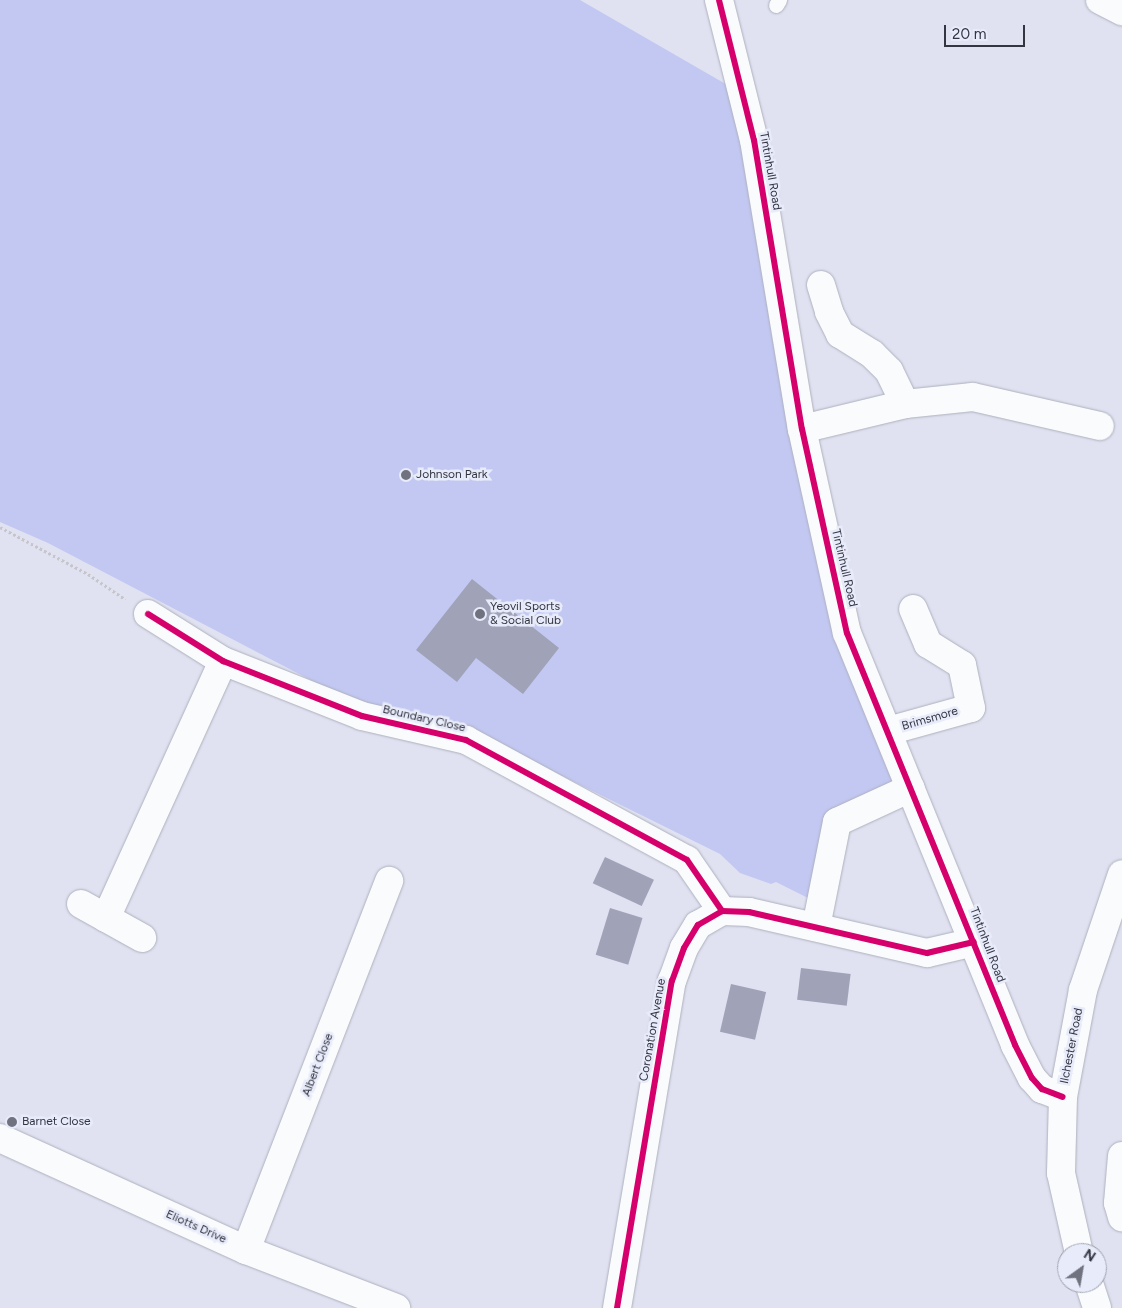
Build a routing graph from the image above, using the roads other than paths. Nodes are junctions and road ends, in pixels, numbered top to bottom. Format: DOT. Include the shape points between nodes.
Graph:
graph roads {
  1 [pos="719,0"];
  2 [pos="1100,0"];
  3 [pos="1122,11"];
  4 [pos="821,285"];
  5 [pos="905,404"];
  6 [pos="1100,426"];
  7 [pos="802,429"];
  8 [pos="913,609"];
  9 [pos="148,614"];
  10 [pos="223,661"];
  11 [pos="888,731"];
  12 [pos="911,788"];
  13 [pos="1122,874"];
  14 [pos="389,881"];
  15 [pos="81,904"];
  16 [pos="722,911"];
  17 [pos="106,918"];
  18 [pos="816,927"];
  19 [pos="142,938"];
  20 [pos="974,942"];
  21 [pos="1063,1097"];
  22 [pos="0,1138"];
  23 [pos="1122,1156"];
  24 [pos="1122,1217"];
  25 [pos="1077,1243"];
  26 [pos="246,1250"];
  27 [pos="1092,1293"];
  28 [pos="396,1308"];
  29 [pos="617,1308"];
  30 [pos="1097,1308"];
  1 -- 7 [label="main road, Tintinhull Road" via="754,140"];
  2 -- 3 [label="main road"];
  4 -- 5 [label="main road" via="840,334 872,354 889,371"];
  5 -- 6 [label="main road" via="973,397"];
  5 -- 7 [label="main road"];
  7 -- 11 [label="main road, Tintinhull Road" via="847,633"];
  8 -- 11 [label="main road, Brimsmore" via="928,644 962,665 971,708"];
  9 -- 10 [label="main road, Boundary Close"];
  10 -- 16 [label="main road, Boundary Close" via="362,716 466,740 687,860"];
  10 -- 17 [label="main road"];
  11 -- 12 [label="main road, Tintinhull Road"];
  12 -- 18 [label="main road" via="837,822"];
  12 -- 20 [label="main road, Tintinhull Road"];
  13 -- 21 [label="main road, Ilchester Road" via="1083,990"];
  14 -- 26 [label="main road, Albert Close"];
  15 -- 17 [label="main road"];
  16 -- 18 [label="main road" via="749,912"];
  16 -- 29 [label="main road, Coronation Avenue" via="698,925 684,948 672,981"];
  17 -- 19 [label="main road"];
  18 -- 20 [label="main road" via="926,953"];
  20 -- 21 [label="main road, Tintinhull Road" via="1015,1046 1032,1078 1042,1088"];
  21 -- 25 [label="main road, Ilchester Road" via="1061,1173"];
  22 -- 26 [label="main road, Eliotts Drive"];
  23 -- 24 [label="main road" via="1118,1203"];
  26 -- 28 [label="main road, Eliotts Drive"];
  27 -- 30 [label="main road"];
}
